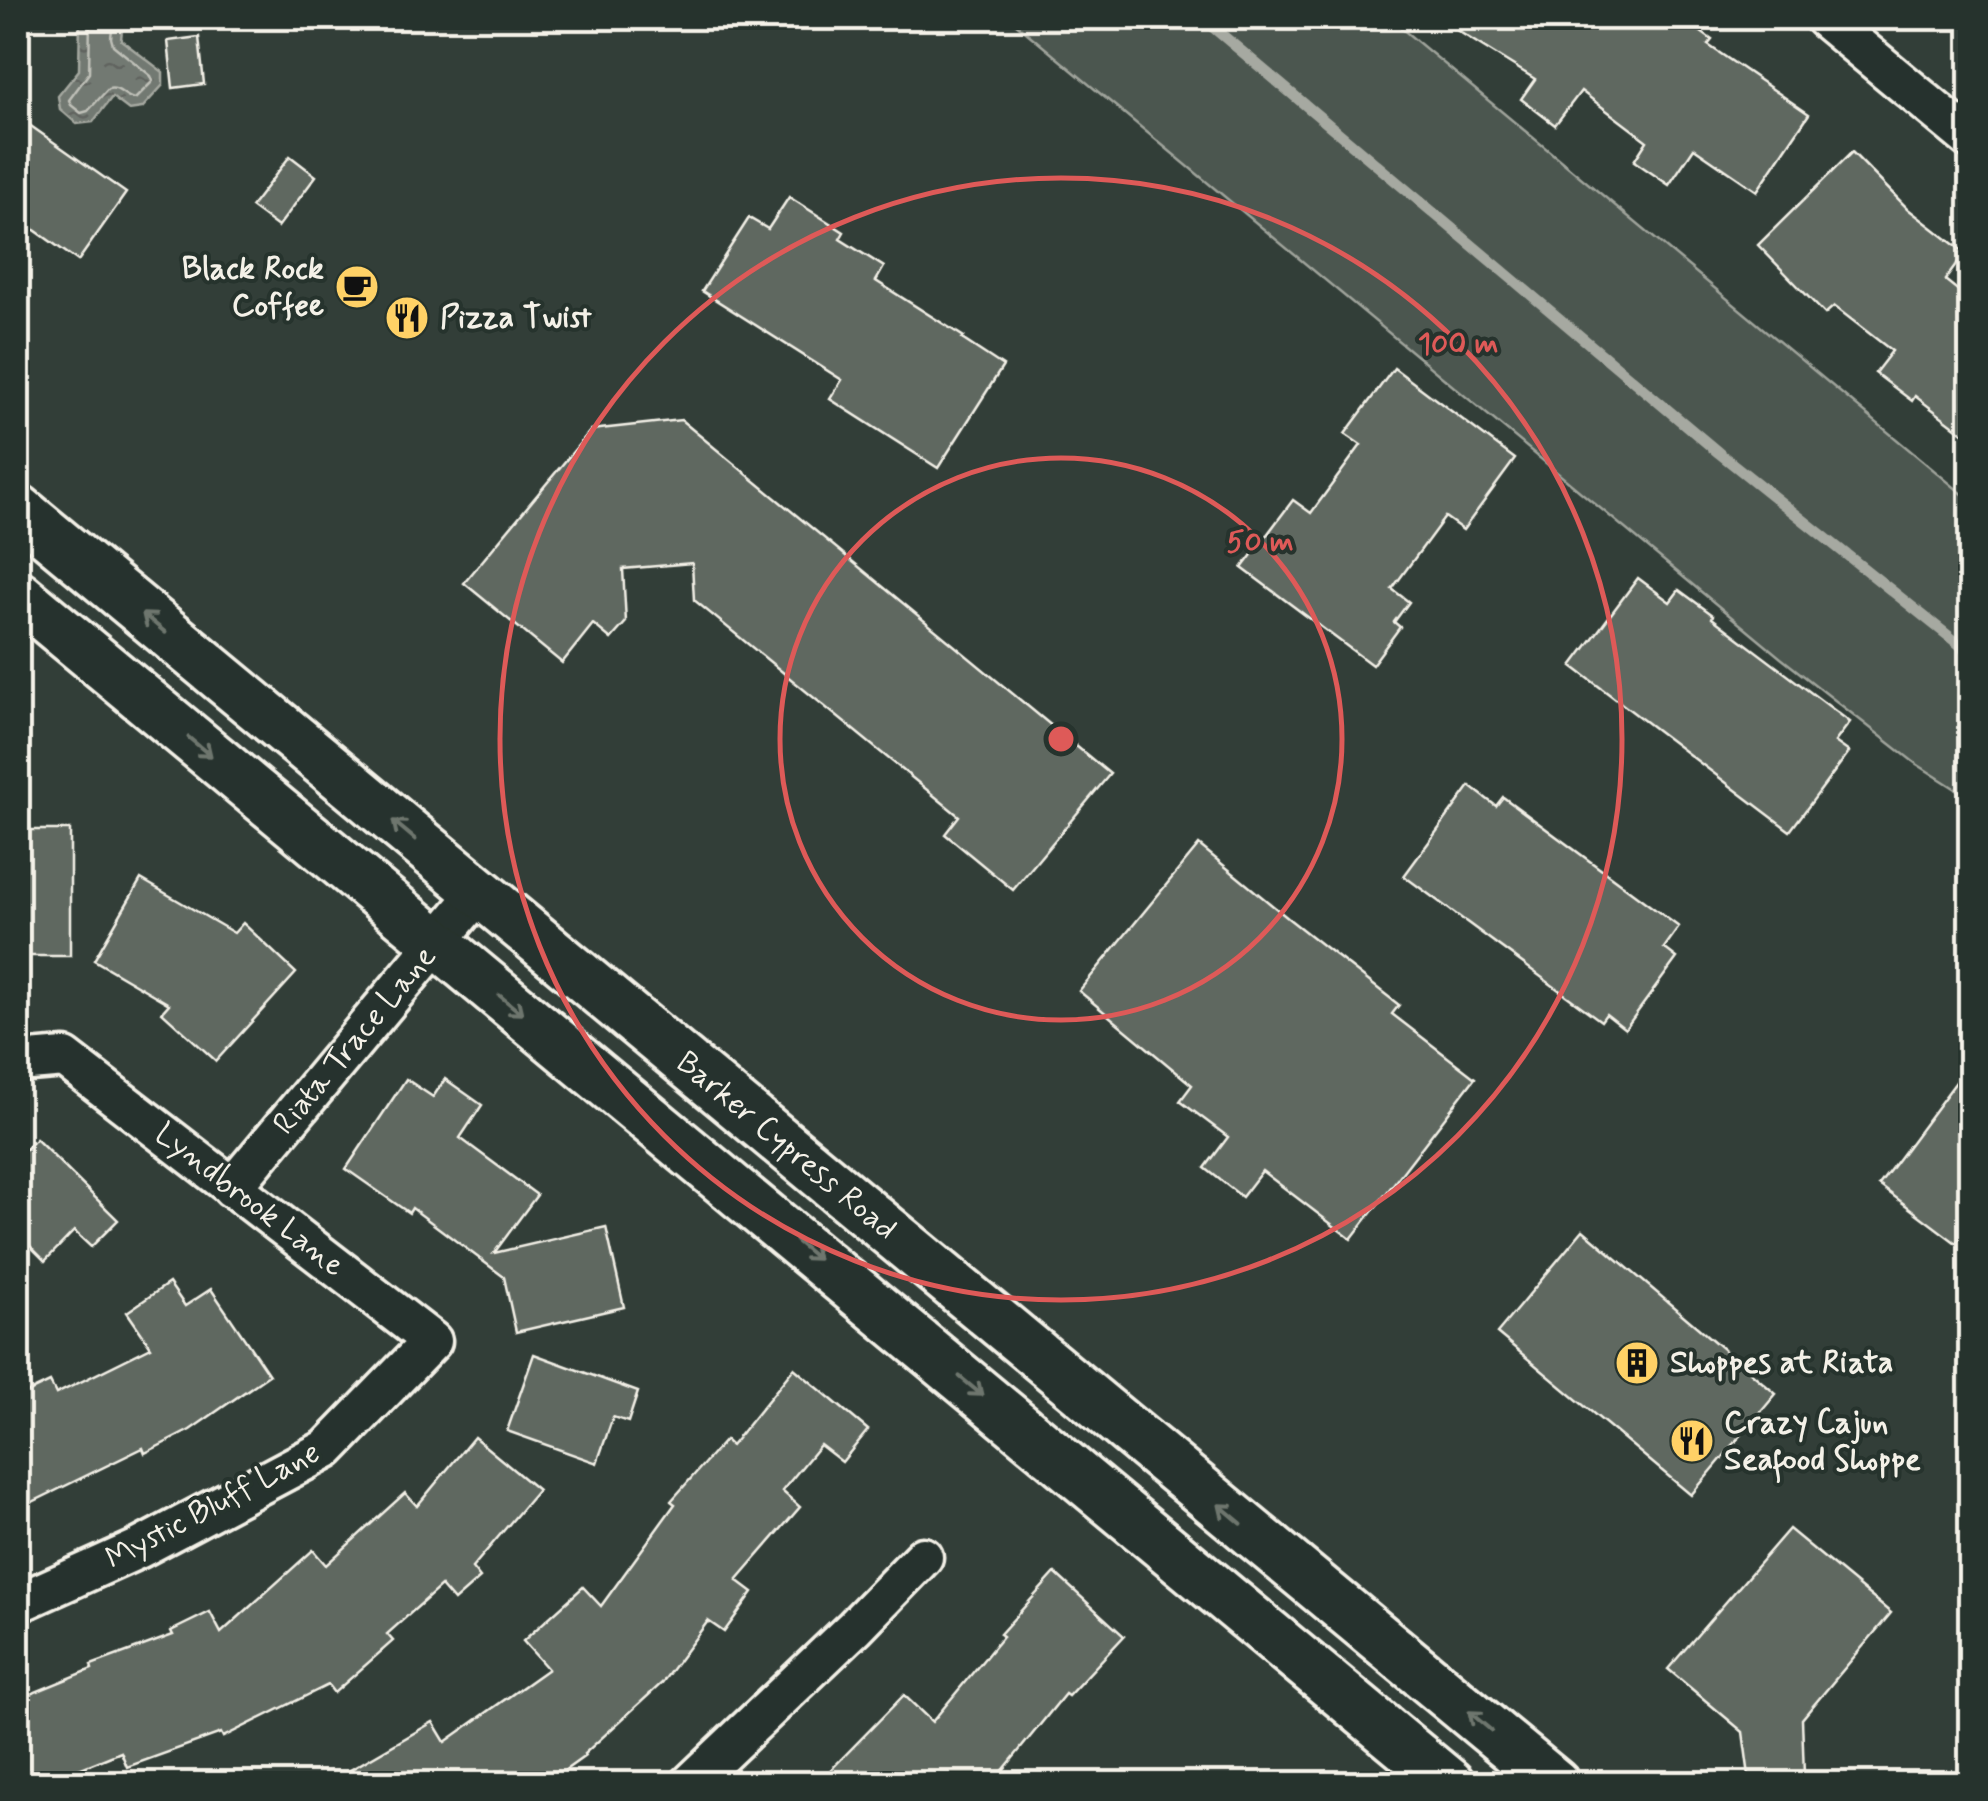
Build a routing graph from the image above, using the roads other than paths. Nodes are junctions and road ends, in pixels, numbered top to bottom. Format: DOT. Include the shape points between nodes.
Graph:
graph roads {
  1 [pos="1824,18"];
  2 [pos="1970,139"];
  3 [pos="18,509"];
  4 [pos="18,596"];
  5 [pos="479,892"];
  6 [pos="436,943"];
  7 [pos="18,1062"];
  8 [pos="232,1188"];
  9 [pos="945,1278"];
  10 [pos="896,1324"];
  11 [pos="432,1341"];
  12 [pos="922,1557"];
  13 [pos="18,1603"];
  14 [pos="690,1784"];
  15 [pos="1450,1784"];
  16 [pos="1555,1784"];
  1 -- 2 [label="street"];
  5 -- 3 [label="main road, Barker Cypress Road, one-way"];
  4 -- 6 [label="main road, Barker Cypress Road, one-way"];
  5 -- 6 [label="street, Riata Trace Lane"];
  5 -- 9 [label="main road, Barker Cypress Road"];
  6 -- 8 [label="street, Riata Trace Lane"];
  6 -- 10 [label="main road, Barker Cypress Road, one-way"];
  7 -- 8 [label="street, Lyndbrook Lane" via="65,1058"];
  8 -- 11 [label="street, Lyndbrook Lane"];
  9 -- 10 [label="main road"];
  16 -- 9 [label="main road, Barker Cypress Road, one-way"];
  10 -- 15 [label="main road, Barker Cypress Road, one-way"];
  11 -- 13 [label="street, Mystic Bluff Lane" via="326,1449 138,1549"];
  12 -- 14 [label="street"];
}
